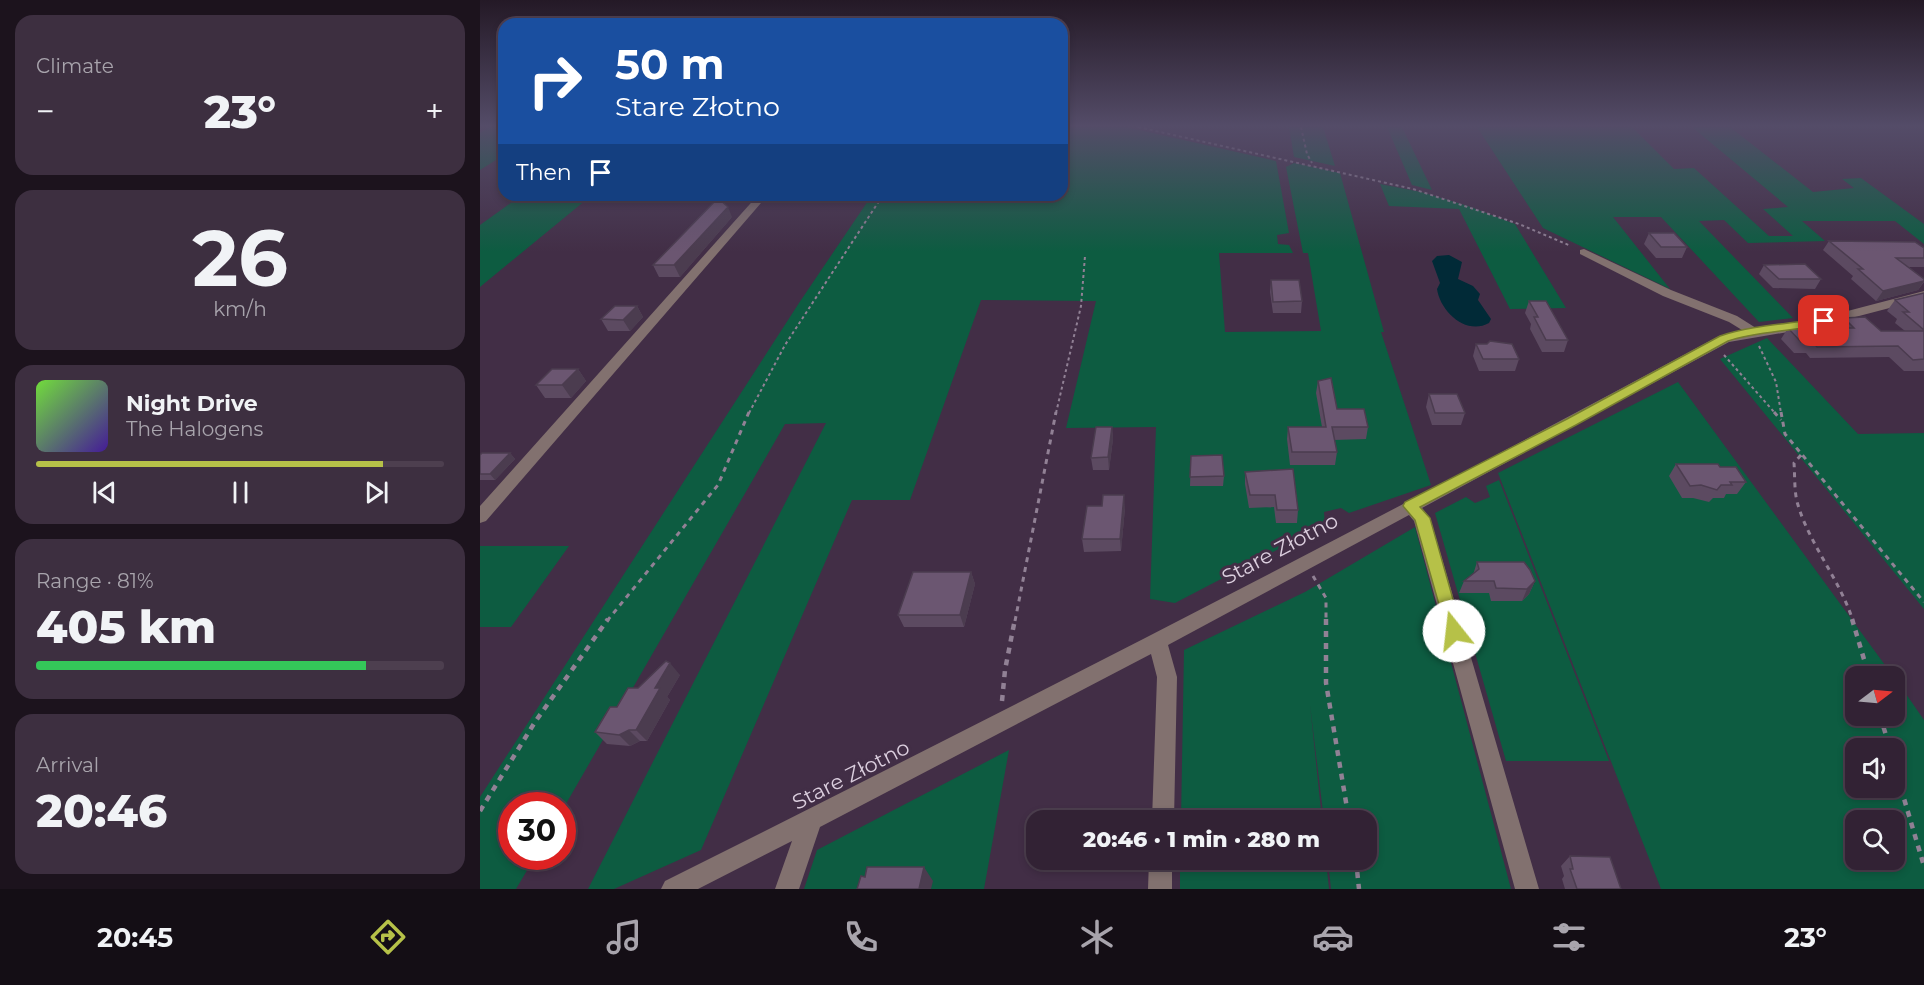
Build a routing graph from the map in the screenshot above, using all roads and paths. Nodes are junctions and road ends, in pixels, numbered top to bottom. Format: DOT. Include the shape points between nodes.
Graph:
graph roads {
  1 [pos="1333,168"];
  2 [pos="758,201"];
  3 [pos="880,201"];
  4 [pos="1584,252"];
  5 [pos="1085,256"];
  6 [pos="1924,295"];
  7 [pos="1752,332"];
  8 [pos="1714,343"];
  9 [pos="1782,421"];
  10 [pos="1801,455"];
  11 [pos="1410,506"];
  12 [pos="480,517"];
  13 [pos="1305,562"];
  14 [pos="1924,602"];
  15 [pos="1157,640"];
  16 [pos="1866,666"];
  17 [pos="1000,724"];
  18 [pos="1904,798"];
  19 [pos="480,810"];
  20 [pos="1163,810"];
  21 [pos="1347,810"];
  22 [pos="811,820"];
  23 [pos="1924,866"];
  24 [pos="1161,870"];
  25 [pos="1357,870"];
  26 [pos="673,889"];
  27 [pos="787,889"];
  28 [pos="1160,889"];
  29 [pos="1359,889"];
  30 [pos="1527,889"];
  1 -- 4 [label="path" via="1469,205"];
  2 -- 12 [label="street"];
  3 -- 19 [label="path" via="785,345 756,396 718,485 621,602 535,722"];
  4 -- 7 [label="street"];
  5 -- 17 [label="path" via="1081,306 1054,420 1005,670"];
  6 -- 7 [label="street, Stare Złotno" via="1824,321"];
  7 -- 8 [label="street, Stare Złotno"];
  7 -- 9 [label="path" via="1776,382"];
  8 -- 9 [label="path"];
  8 -- 11 [label="street, Stare Złotno"];
  9 -- 10 [label="path" via="1785,434"];
  10 -- 14 [label="path"];
  10 -- 16 [label="path" via="1794,463 1798,505 1846,599"];
  11 -- 13 [label="street, Stare Złotno"];
  11 -- 30 [label="street" via="1422,518"];
  13 -- 15 [label="street, Stare Złotno"];
  13 -- 21 [label="path" via="1326,598 1326,683"];
  15 -- 17 [label="street, Stare Złotno"];
  15 -- 20 [label="street" via="1167,677"];
  17 -- 22 [label="street, Stare Złotno"];
  18 -- 23 [label="path"];
  22 -- 26 [label="street, Stare Złotno"];
  22 -- 27 [label="street"];
  24 -- 28 [label="street"];
  25 -- 29 [label="path"];
}
